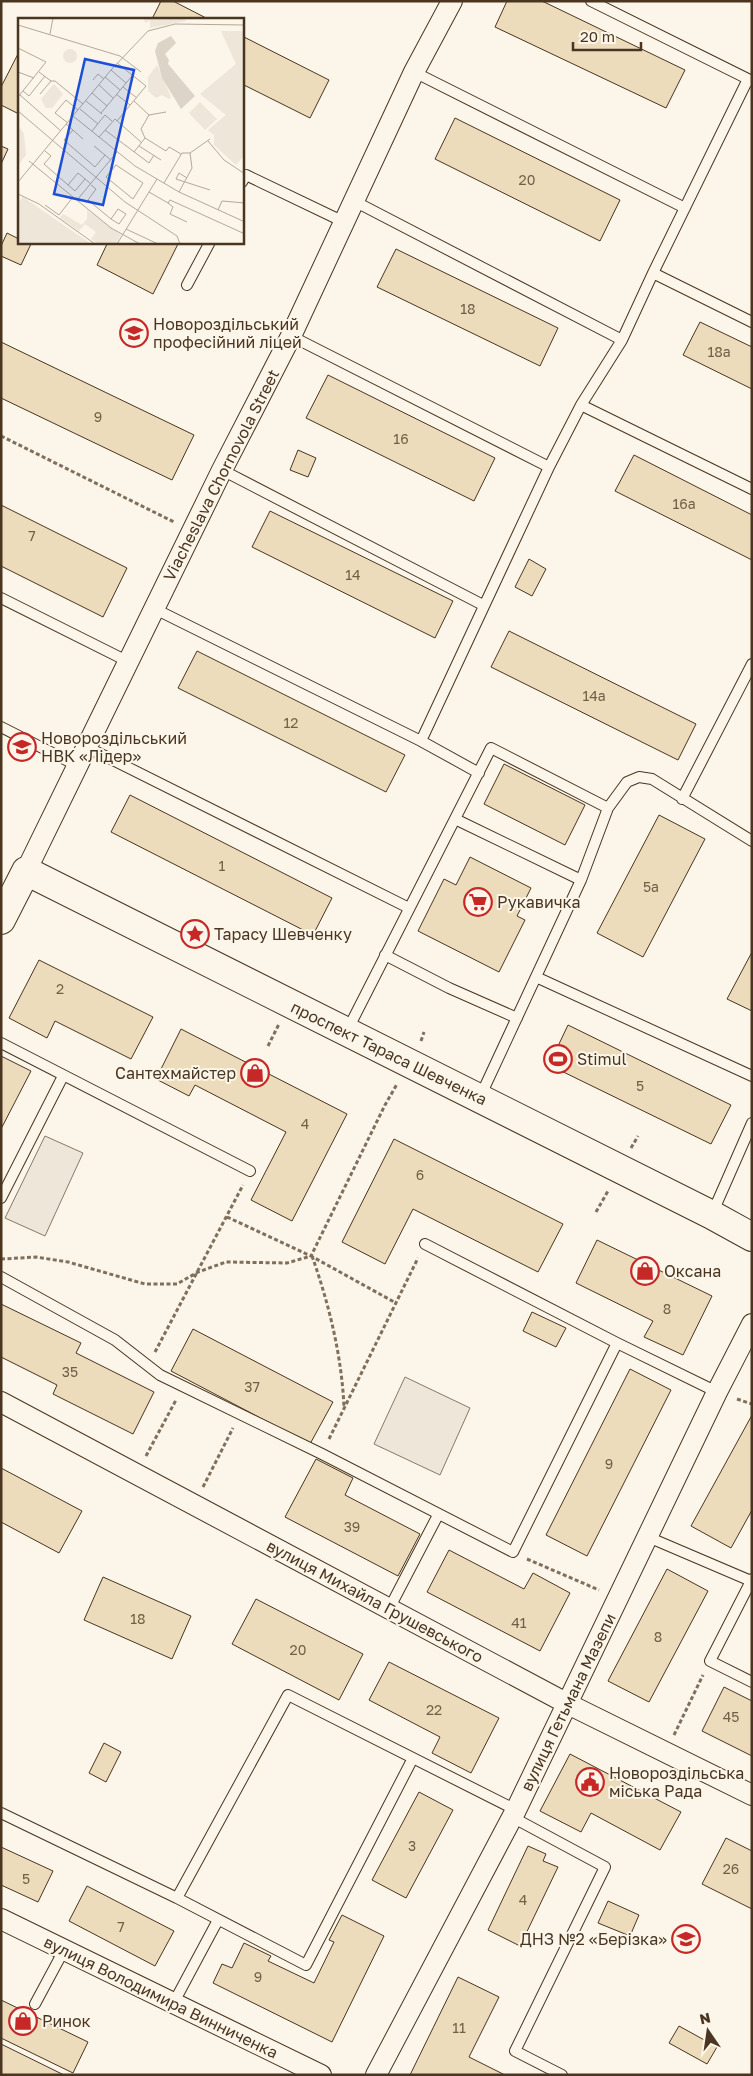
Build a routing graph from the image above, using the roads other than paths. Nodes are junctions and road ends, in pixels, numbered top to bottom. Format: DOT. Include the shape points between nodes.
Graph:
graph roads {
  1 [pos="452,1"];
  2 [pos="591,1"];
  3 [pos="414,72"];
  4 [pos="750,80"];
  5 [pos="244,179"];
  6 [pos="354,201"];
  7 [pos="685,208"];
  8 [pos="344,222"];
  9 [pos="209,244"];
  10 [pos="652,273"];
  11 [pos="187,285"];
  12 [pos="752,322"];
  13 [pos="291,336"];
  14 [pos="622,340"];
  15 [pos="580,406"];
  16 [pos="549,467"];
  17 [pos="222,470"];
  18 [pos="752,489"];
  19 [pos="1,598"];
  20 [pos="484,605"];
  21 [pos="155,608"];
  22 [pos="128,662"];
  23 [pos="752,664"];
  24 [pos="1,727"];
  25 [pos="421,741"];
  26 [pos="88,747"];
  27 [pos="78,766"];
  28 [pos="478,773"];
  29 [pos="682,799"];
  30 [pos="608,808"];
  31 [pos="455,819"];
  32 [pos="752,841"];
  33 [pos="26,871"];
  34 [pos="581,880"];
  35 [pos="409,908"];
  36 [pos="1,920"];
  37 [pos="385,955"];
  38 [pos="536,978"];
  39 [pos="517,1018"];
  40 [pos="346,1032"];
  41 [pos="1,1043"];
  42 [pos="63,1076"];
  43 [pos="752,1076"];
  44 [pos="480,1098"];
  45 [pos="752,1123"];
  46 [pos="250,1171"];
  47 [pos="1,1198"];
  48 [pos="712,1215"];
  49 [pos="752,1237"];
  50 [pos="424,1244"];
  51 [pos="1,1277"];
  52 [pos="752,1324"];
  53 [pos="617,1343"];
  54 [pos="717,1392"];
  55 [pos="1,1402"];
  56 [pos="438,1515"];
  57 [pos="648,1537"];
  58 [pos="751,1580"];
  59 [pos="389,1608"];
  60 [pos="752,1682"];
  61 [pos="568,1704"];
  62 [pos="413,1758"];
  63 [pos="752,1794"];
  64 [pos="1,1813"];
  65 [pos="514,1814"];
  66 [pos="177,1898"];
  67 [pos="1,1918"];
  68 [pos="218,1920"];
  69 [pos="64,1950"];
  70 [pos="35,2004"];
  71 [pos="174,2004"];
  72 [pos="297,2070"];
  73 [pos="321,2075"];
  74 [pos="376,2075"];
  75 [pos="562,2075"];
  1 -- 3 [label="street, Viacheslava Chornovola Street"];
  2 -- 4 [label="lane"];
  3 -- 6 [label="street, Viacheslava Chornovola Street"];
  3 -- 7 [label="lane"];
  4 -- 7 [label="lane"];
  5 -- 8 [label="lane" via="246,176"];
  6 -- 8 [label="street, Viacheslava Chornovola Street"];
  6 -- 14 [label="lane"];
  7 -- 10 [label="lane"];
  8 -- 13 [label="street, Viacheslava Chornovola Street"];
  9 -- 11 [label="lane"];
  10 -- 12 [label="lane"];
  10 -- 14 [label="lane"];
  13 -- 16 [label="lane"];
  13 -- 17 [label="street, Viacheslava Chornovola Street"];
  14 -- 15 [label="lane"];
  15 -- 16 [label="lane"];
  15 -- 18 [label="lane"];
  16 -- 20 [label="lane"];
  17 -- 20 [label="lane"];
  17 -- 21 [label="street, Viacheslava Chornovola Street"];
  19 -- 22 [label="lane"];
  20 -- 25 [label="lane"];
  21 -- 22 [label="street, Viacheslava Chornovola Street"];
  21 -- 25 [label="lane"];
  22 -- 26 [label="street, Viacheslava Chornovola Street"];
  23 -- 29 [label="lane"];
  24 -- 27 [label="lane"];
  25 -- 28 [label="lane"];
  26 -- 27 [label="street, Viacheslava Chornovola Street"];
  26 -- 35 [label="lane"];
  27 -- 33 [label="street, Viacheslava Chornovola Street"];
  28 -- 30 [label="lane" via="491,748"];
  28 -- 31 [label="lane"];
  29 -- 30 [label="lane" via="652,779 639,777 628,782"];
  29 -- 32 [label="lane"];
  30 -- 34 [label="lane"];
  31 -- 34 [label="lane"];
  31 -- 35 [label="lane"];
  33 -- 36 [label="street, Viacheslava Chornovola Street"];
  33 -- 40 [label="street, проспект Тараса Шевченка"];
  34 -- 38 [label="lane"];
  35 -- 37 [label="lane"];
  37 -- 39 [label="lane"];
  37 -- 40 [label="lane"];
  38 -- 39 [label="lane"];
  38 -- 43 [label="lane"];
  39 -- 44 [label="lane"];
  40 -- 44 [label="street, проспект Тараса Шевченка"];
  41 -- 42 [label="lane"];
  42 -- 46 [label="lane"];
  42 -- 47 [label="lane"];
  44 -- 48 [label="street, проспект Тараса Шевченка"];
  45 -- 48 [label="lane"];
  48 -- 49 [label="street, проспект Тараса Шевченка"];
  50 -- 53 [label="lane"];
  51 -- 56 [label="lane" via="115,1340 148,1366 184,1386"];
  52 -- 54 [label="street, вулиця Гетьмана Мазепи"];
  53 -- 54 [label="lane"];
  53 -- 56 [label="lane" via="513,1552"];
  54 -- 57 [label="street, вулиця Гетьмана Мазепи"];
  55 -- 59 [label="street, вулиця Михайла Грушевського"];
  56 -- 59 [label="lane"];
  57 -- 58 [label="lane"];
  57 -- 61 [label="street, вулиця Гетьмана Мазепи"];
  58 -- 60 [label="lane" via="710,1661"];
  59 -- 61 [label="street, вулиця Михайла Грушевського"];
  61 -- 63 [label="street, вулиця Михайла Грушевського"];
  61 -- 65 [label="street, вулиця Гетьмана Мазепи"];
  62 -- 65 [label="lane"];
  62 -- 66 [label="lane" via="288,1695"];
  62 -- 68 [label="lane" via="306,1965"];
  64 -- 66 [label="lane"];
  65 -- 74 [label="street, вулиця Гетьмана Мазепи"];
  65 -- 75 [label="lane" via="605,1867 515,2052"];
  66 -- 68 [label="lane"];
  67 -- 69 [label="street, вулиця Володимира Винниченка"];
  68 -- 71 [label="lane"];
  69 -- 70 [label="lane"];
  69 -- 71 [label="street, вулиця Володимира Винниченка"];
  71 -- 72 [label="street, вулиця Володимира Винниченка"];
  72 -- 73 [label="street, вулиця Володимира Винниченка"];
}
